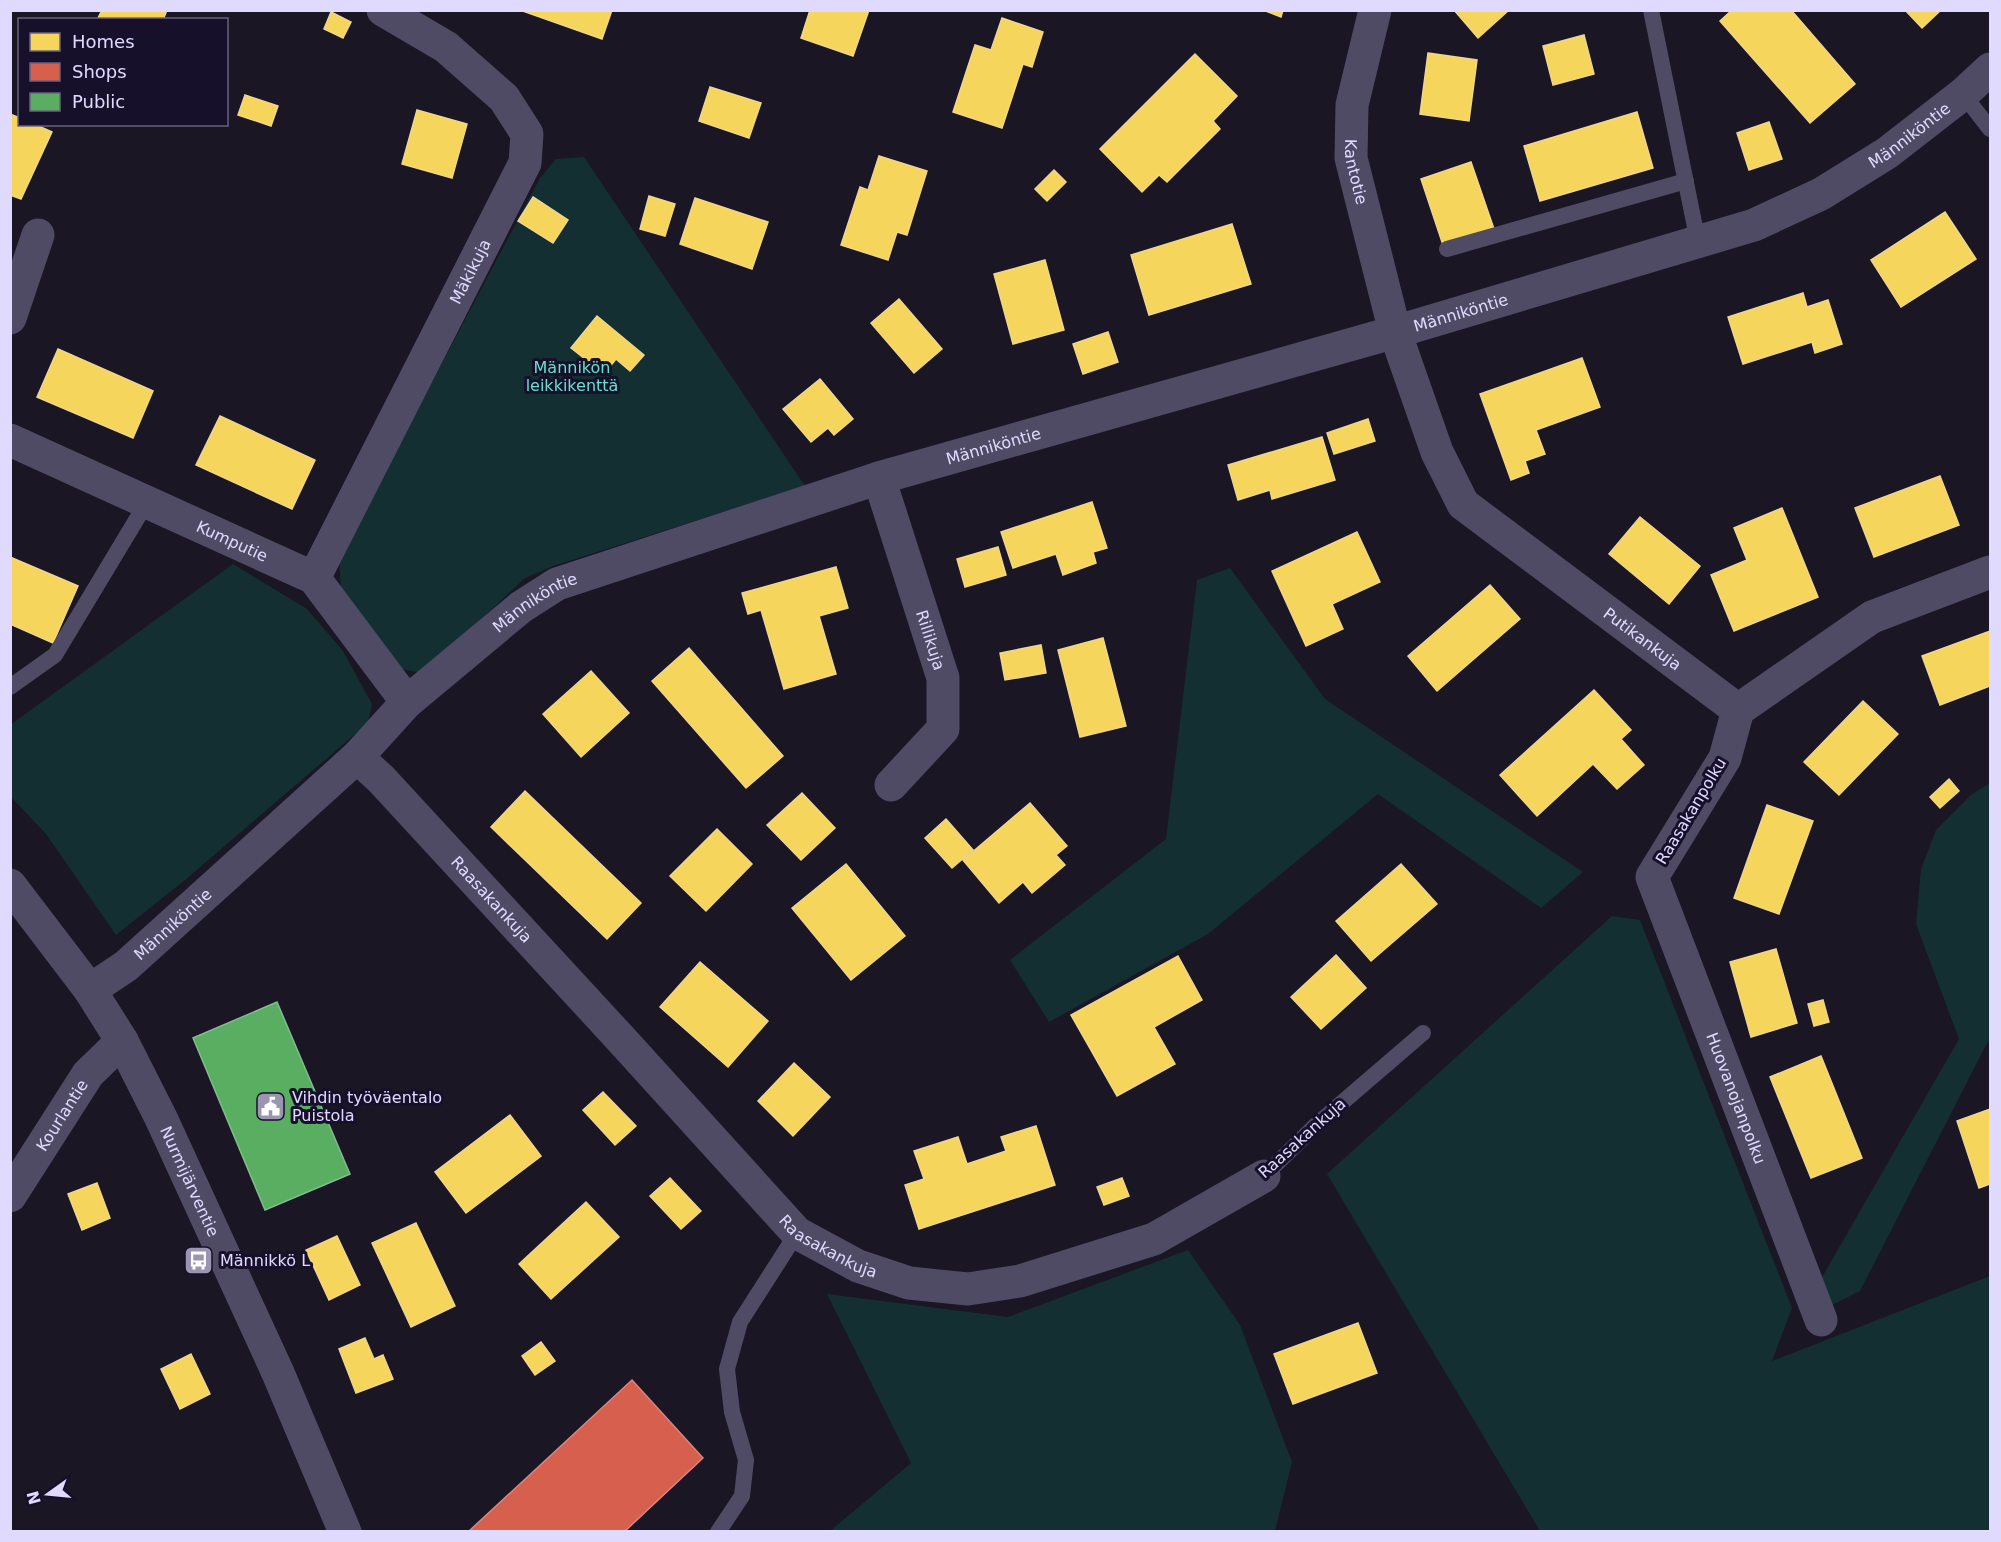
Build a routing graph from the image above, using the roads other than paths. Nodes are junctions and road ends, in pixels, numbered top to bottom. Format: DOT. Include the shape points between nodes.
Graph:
graph roads {
  1 [pos="383,10"];
  2 [pos="1375,10"];
  3 [pos="1651,10"];
  4 [pos="1990,69"];
  5 [pos="1963,94"];
  6 [pos="1990,129"];
  7 [pos="1686,181"];
  8 [pos="38,235"];
  9 [pos="1698,242"];
  10 [pos="1447,249"];
  11 [pos="10,318"];
  12 [pos="1395,332"];
  13 [pos="10,440"];
  14 [pos="879,478"];
  15 [pos="147,502"];
  16 [pos="1990,572"];
  17 [pos="314,578"];
  18 [pos="10,687"];
  19 [pos="407,702"];
  20 [pos="1738,710"];
  21 [pos="357,757"];
  22 [pos="891,785"];
  23 [pos="1652,877"];
  24 [pos="10,885"];
  25 [pos="90,990"];
  26 [pos="1423,1034"];
  27 [pos="122,1041"];
  28 [pos="1264,1176"];
  29 [pos="10,1196"];
  30 [pos="797,1233"];
  31 [pos="1821,1320"];
  32 [pos="345,1532"];
  33 [pos="718,1532"];
  1 -- 17 [label="street, Mäkikuja" via="447,47 504,98 527,134 525,163"];
  2 -- 12 [label="street, Kantotie" via="1352,105 1351,158"];
  3 -- 7 [label="lane"];
  4 -- 5 [label="street, Männiköntie"];
  5 -- 6 [label="lane"];
  5 -- 9 [label="street, Männiköntie" via="1887,153 1821,194 1754,225"];
  7 -- 9 [label="lane"];
  7 -- 10 [label="lane"];
  8 -- 11 [label="street"];
  9 -- 12 [label="street, Männiköntie"];
  12 -- 14 [label="street, Männiköntie"];
  12 -- 20 [label="street, Putikankuja" via="1437,452 1463,504"];
  13 -- 15 [label="street, Kumputie"];
  14 -- 19 [label="street, Männiköntie" via="557,584 521,607"];
  14 -- 22 [label="street, Rillikuja" via="943,678 943,729"];
  15 -- 17 [label="street, Kumputie"];
  15 -- 18 [label="lane" via="55,655"];
  16 -- 20 [label="street" via="1872,617"];
  17 -- 19 [label="street, Kumputie"];
  19 -- 21 [label="street, Männiköntie"];
  20 -- 23 [label="street, Raasakanpolku" via="1725,758"];
  21 -- 25 [label="street, Männiköntie" via="126,966"];
  21 -- 30 [label="street, Raasakankuja"];
  23 -- 31 [label="street, Huovanojanpolku"];
  24 -- 25 [label="street, Nurmijärventie"];
  25 -- 27 [label="street, Nurmijärventie"];
  26 -- 28 [label="lane, Raasakankuja" via="1316,1125"];
  27 -- 29 [label="street, Kourlantie" via="88,1074"];
  27 -- 32 [label="street, Nurmijärventie" via="278,1373"];
  28 -- 30 [label="street, Raasakankuja" via="1154,1239 1020,1281 968,1289 909,1283 858,1266"];
  30 -- 33 [label="lane" via="740,1322 727,1369 732,1412 746,1460 742,1496"];
}
